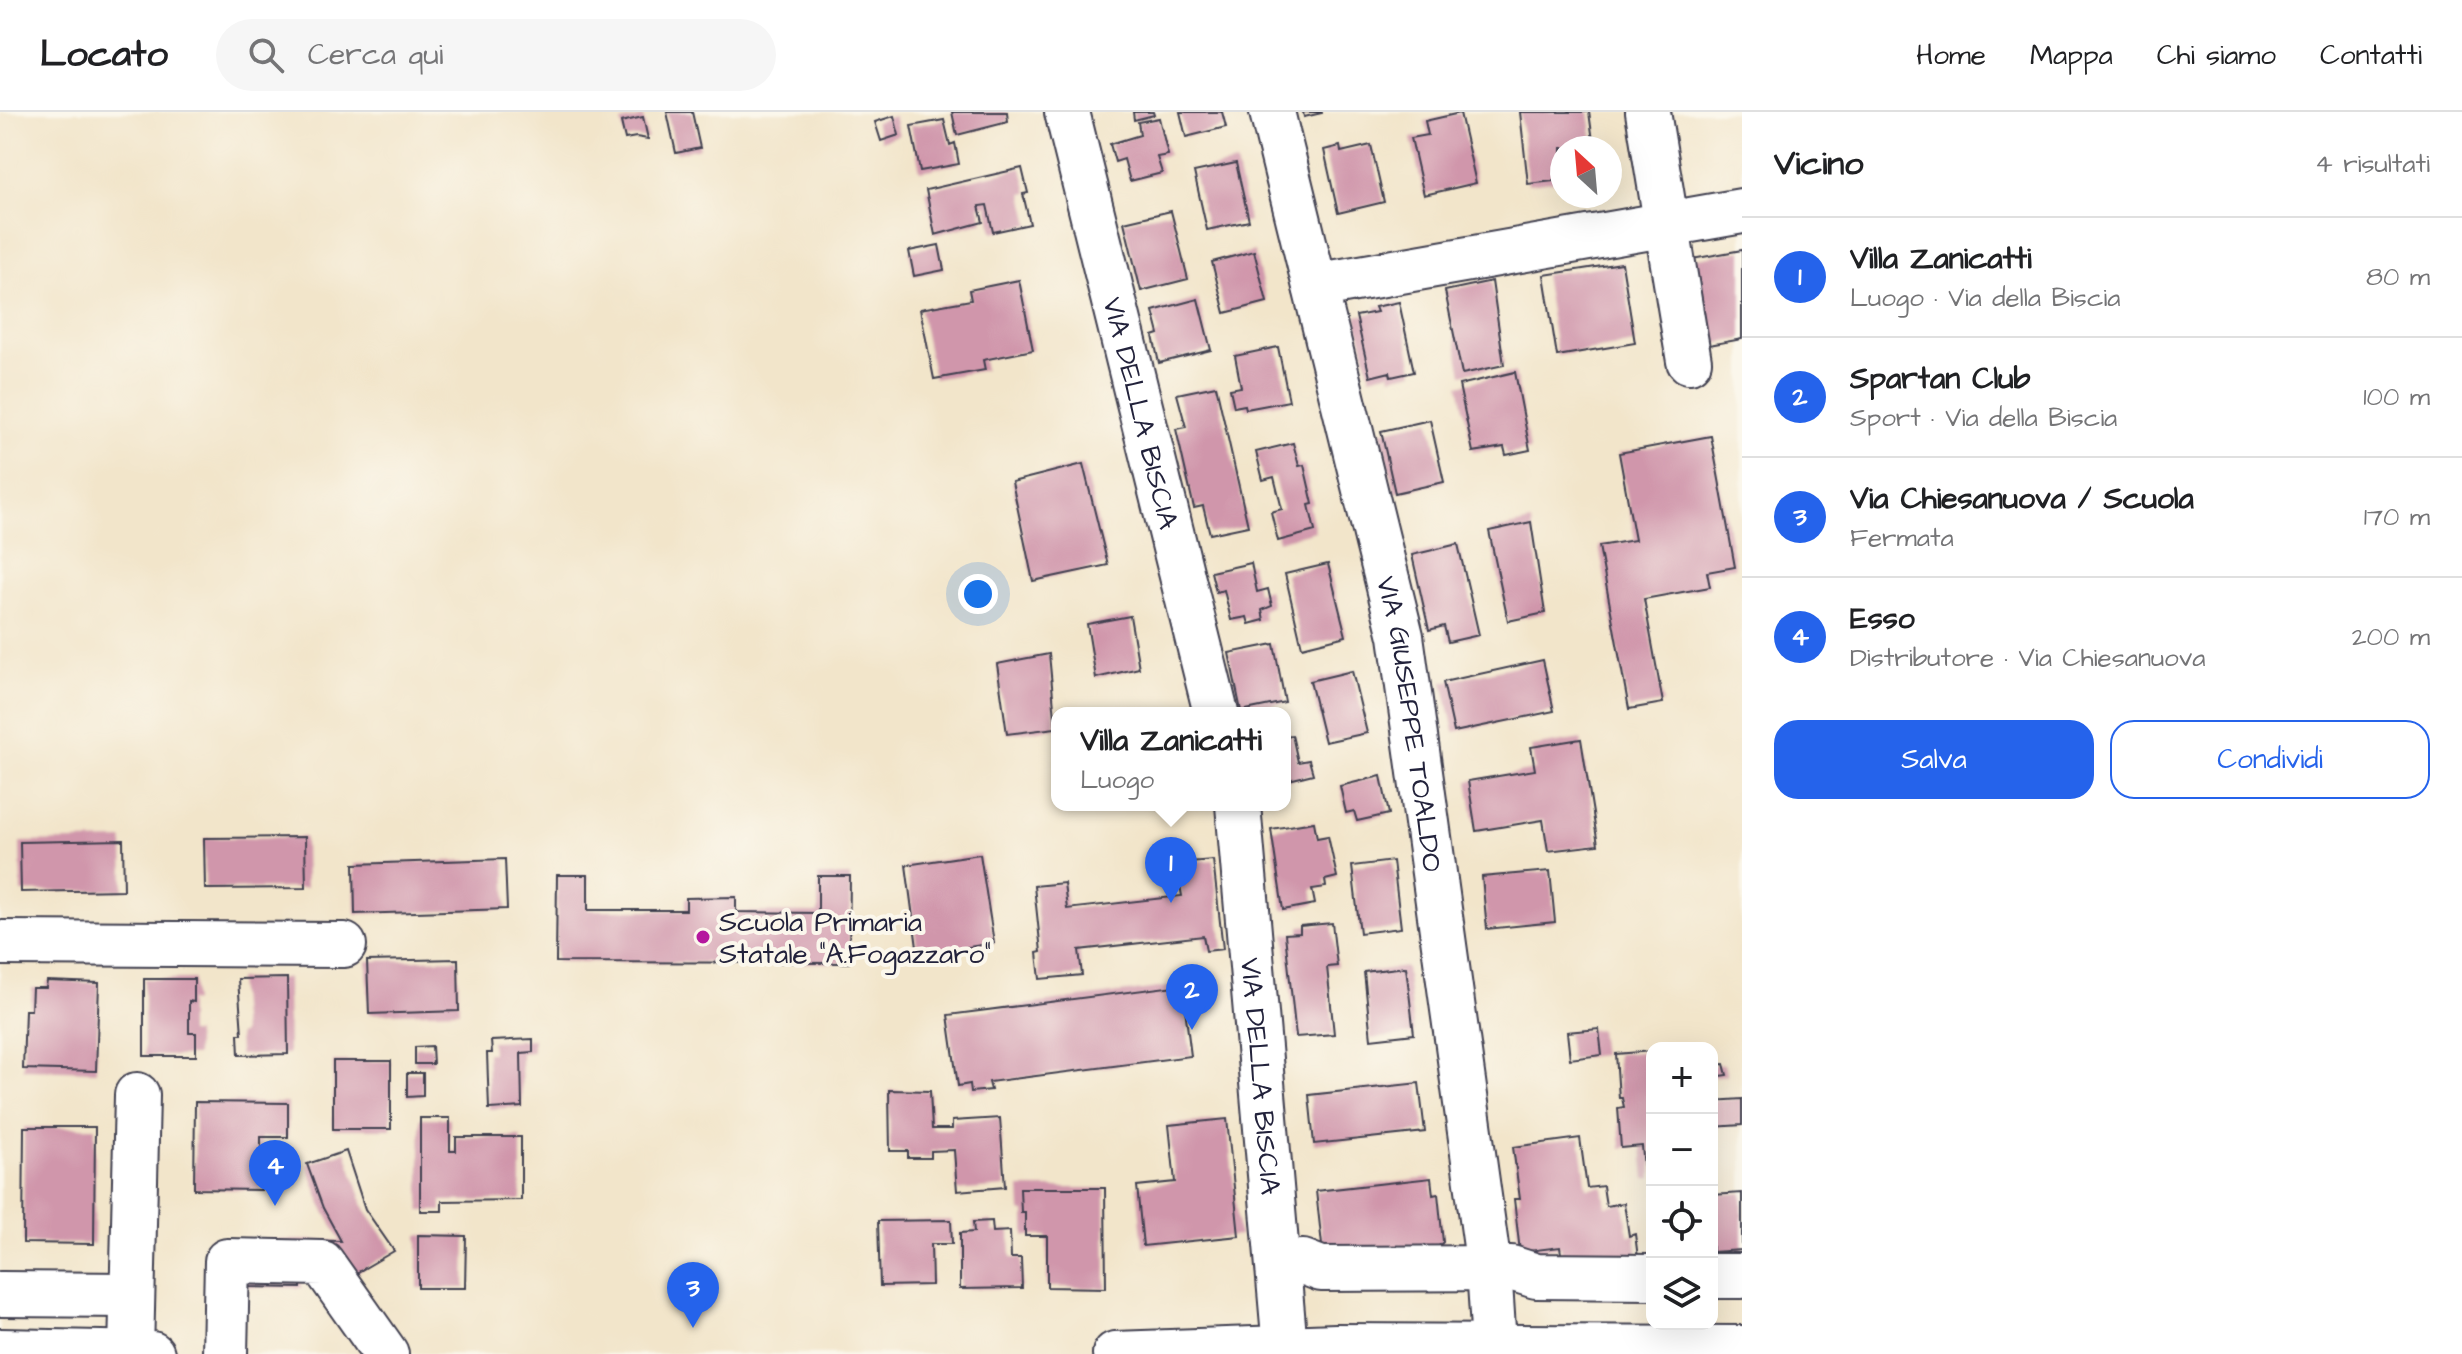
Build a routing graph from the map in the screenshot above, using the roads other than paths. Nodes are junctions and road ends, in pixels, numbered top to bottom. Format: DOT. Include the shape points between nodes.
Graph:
graph roads {
  1 [pos="1067,112"];
  2 [pos="1272,112"];
  3 [pos="1648,112"];
  4 [pos="1742,211"];
  5 [pos="1666,224"];
  6 [pos="1315,286"];
  7 [pos="1689,361"];
  8 [pos="1215,707"];
  9 [pos="1239,811"];
  10 [pos="0,943"];
  11 [pos="344,945"];
  12 [pos="137,1095"];
  13 [pos="1278,1263"];
  14 [pos="1489,1268"];
  15 [pos="1718,1276"];
  16 [pos="1742,1276"];
  17 [pos="1646,1277"];
  18 [pos="0,1294"];
  19 [pos="132,1295"];
  20 [pos="1657,1335"];
  21 [pos="1494,1345"];
  22 [pos="1285,1348"];
  23 [pos="1719,1350"];
  24 [pos="25,1352"];
  25 [pos="131,1353"];
  26 [pos="152,1354"];
  27 [pos="225,1354"];
  28 [pos="386,1354"];
  29 [pos="1115,1354"];
  1 -- 8 [label="street, VIA DELLA BISCIA"];
  2 -- 6 [label="street, VIA GIUSEPPE TOALDO"];
  3 -- 5 [label="street"];
  4 -- 5 [label="street"];
  5 -- 6 [label="street"];
  5 -- 7 [label="street"];
  6 -- 14 [label="street, VIA GIUSEPPE TOALDO" via="1401,636"];
  9 -- 13 [label="street, VIA DELLA BISCIA"];
  10 -- 11 [label="street"];
  12 -- 19 [label="street"];
  13 -- 14 [label="street" via="1303,1262 1321,1269"];
  13 -- 22 [label="street, VIA DELLA BISCIA"];
  14 -- 17 [label="street" via="1536,1276"];
  14 -- 21 [label="street, VIA GIUSEPPE TOALDO"];
  15 -- 16 [label="street"];
  18 -- 19 [label="street"];
  19 -- 25 [label="street"];
  20 -- 21 [label="street"];
  20 -- 23 [label="street"];
  21 -- 22 [label="street"];
  22 -- 29 [label="street"];
  24 -- 25 [label="street"];
  25 -- 26 [label="street"];
  27 -- 28 [label="street" via="227,1261 322,1263"];
}
